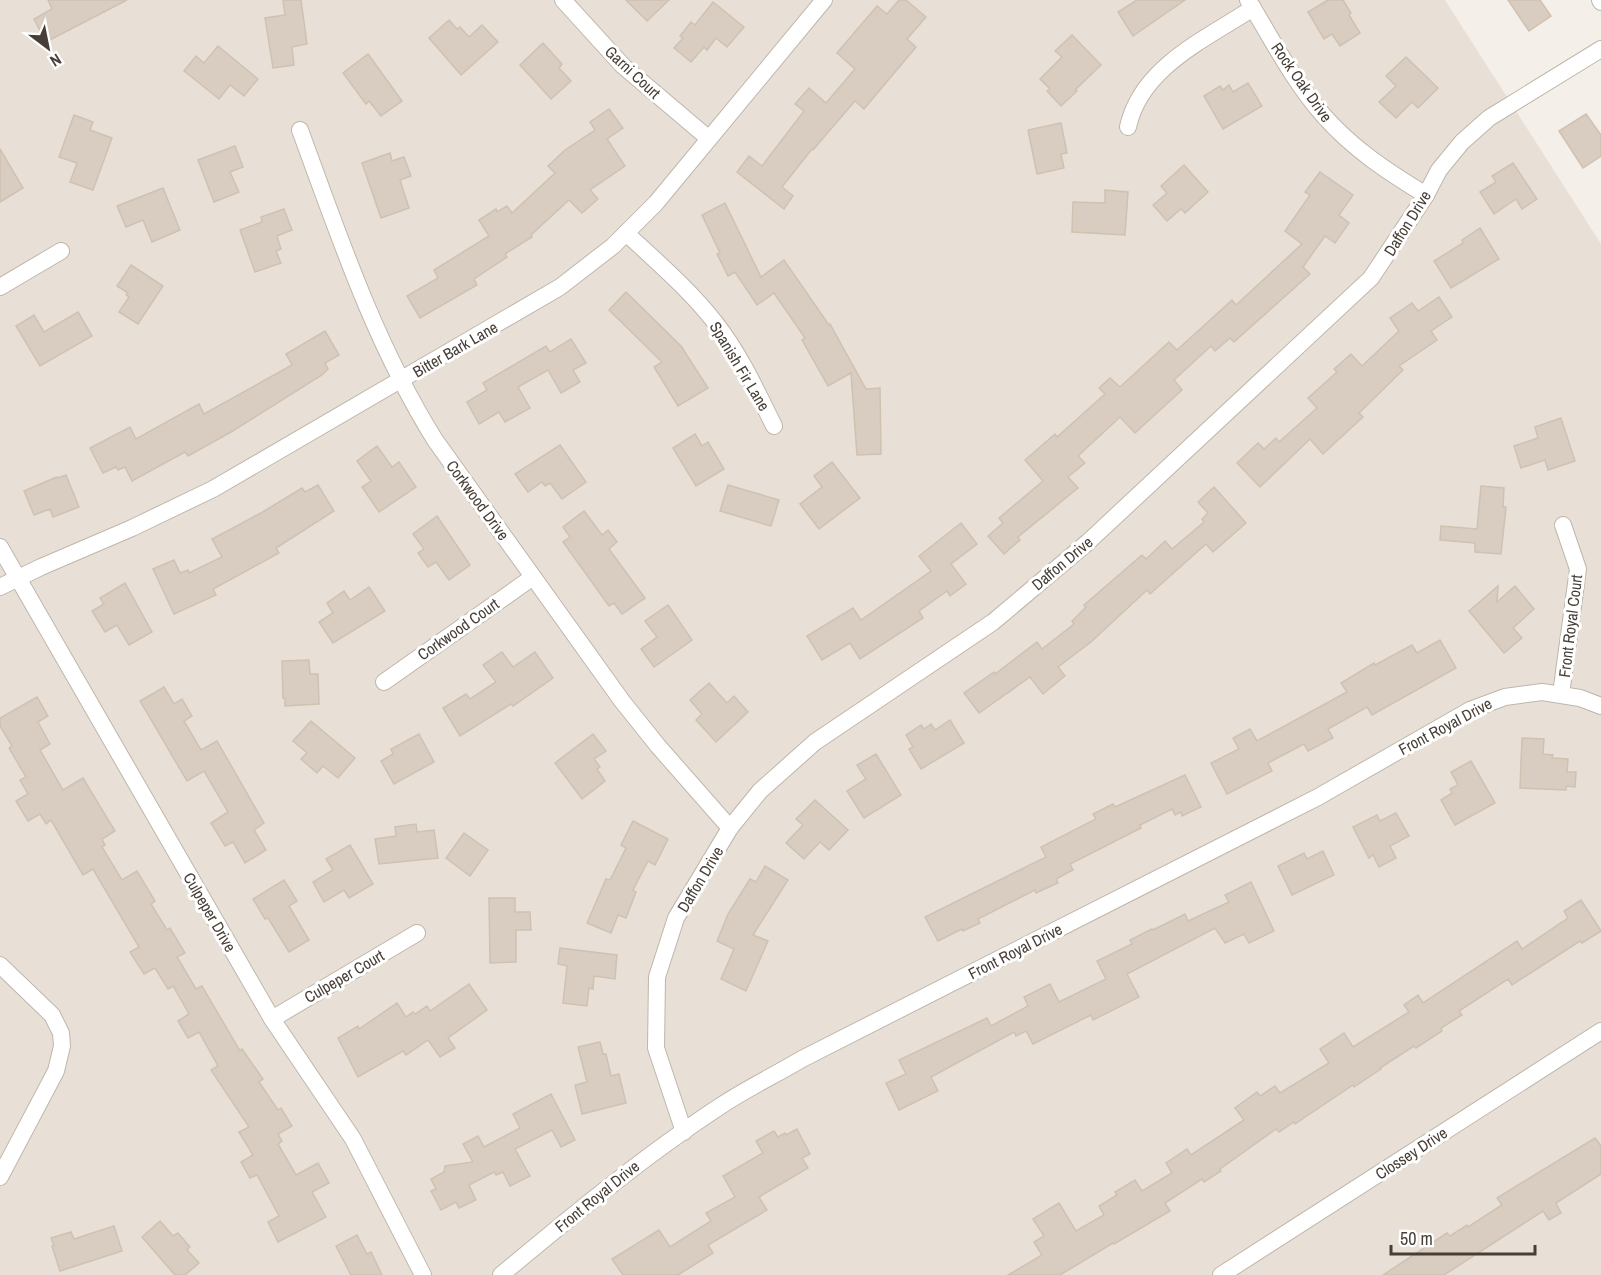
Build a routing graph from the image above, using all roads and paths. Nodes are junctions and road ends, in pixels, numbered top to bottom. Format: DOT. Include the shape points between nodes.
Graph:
graph roads {
  1 [pos="563,0"];
  2 [pos="824,0"];
  3 [pos="1250,4"];
  4 [pos="1601,49"];
  5 [pos="1128,127"];
  6 [pos="300,130"];
  7 [pos="708,138"];
  8 [pos="1426,195"];
  9 [pos="626,233"];
  10 [pos="61,251"];
  11 [pos="0,287"];
  12 [pos="400,381"];
  13 [pos="774,426"];
  14 [pos="1563,525"];
  15 [pos="0,547"];
  16 [pos="533,577"];
  17 [pos="18,578"];
  18 [pos="0,587"];
  19 [pos="384,682"];
  20 [pos="1561,694"];
  21 [pos="1601,706"];
  22 [pos="730,828"];
  23 [pos="417,933"];
  24 [pos="0,965"];
  25 [pos="272,1019"];
  26 [pos="1601,1031"];
  27 [pos="684,1132"];
  28 [pos="0,1177"];
  29 [pos="423,1275"];
  30 [pos="501,1275"];
  31 [pos="1221,1275"];
  1 -- 7 [label="street, Garni Court" via="623,66"];
  2 -- 7 [label="street, Bitter Bark Lane"];
  3 -- 5 [label="street" via="1168,63 1145,87 1131,111"];
  3 -- 8 [label="street, Rock Oak Drive" via="1323,115 1355,147"];
  4 -- 8 [label="street, Daffon Drive" via="1489,118 1450,156"];
  6 -- 12 [label="street, Corkwood Drive" via="372,320"];
  7 -- 9 [label="street, Bitter Bark Lane" via="656,203"];
  8 -- 22 [label="street, Daffon Drive" via="1371,278 1088,542 993,622 815,742 760,791"];
  9 -- 12 [label="street, Bitter Bark Lane" via="560,287"];
  9 -- 13 [label="street, Spanish Fir Lane" via="696,300 718,327"];
  10 -- 11 [label="street"];
  12 -- 16 [label="street, Corkwood Drive" via="435,440"];
  12 -- 17 [label="street, Bitter Bark Lane" via="213,489"];
  14 -- 20 [label="street, Front Royal Court" via="1578,569"];
  15 -- 17 [label="street, Culpeper Drive"];
  16 -- 19 [label="street, Corkwood Court"];
  16 -- 22 [label="street, Corkwood Drive" via="639,724"];
  17 -- 18 [label="street, Bitter Bark Lane"];
  17 -- 25 [label="street, Culpeper Drive"];
  20 -- 21 [label="street, Front Royal Drive"];
  20 -- 27 [label="street, Front Royal Drive" via="1514,694 1470,710 1318,798 777,1072"];
  22 -- 27 [label="street, Daffon Drive" via="676,918 657,977 656,1048"];
  23 -- 25 [label="street, Culpeper Court"];
  24 -- 28 [label="street" via="56,1021 62,1052 59,1065"];
  25 -- 29 [label="street, Culpeper Drive" via="353,1139"];
  26 -- 31 [label="street, Clossey Drive"];
  27 -- 30 [label="street, Front Royal Drive" via="615,1180"];
}
